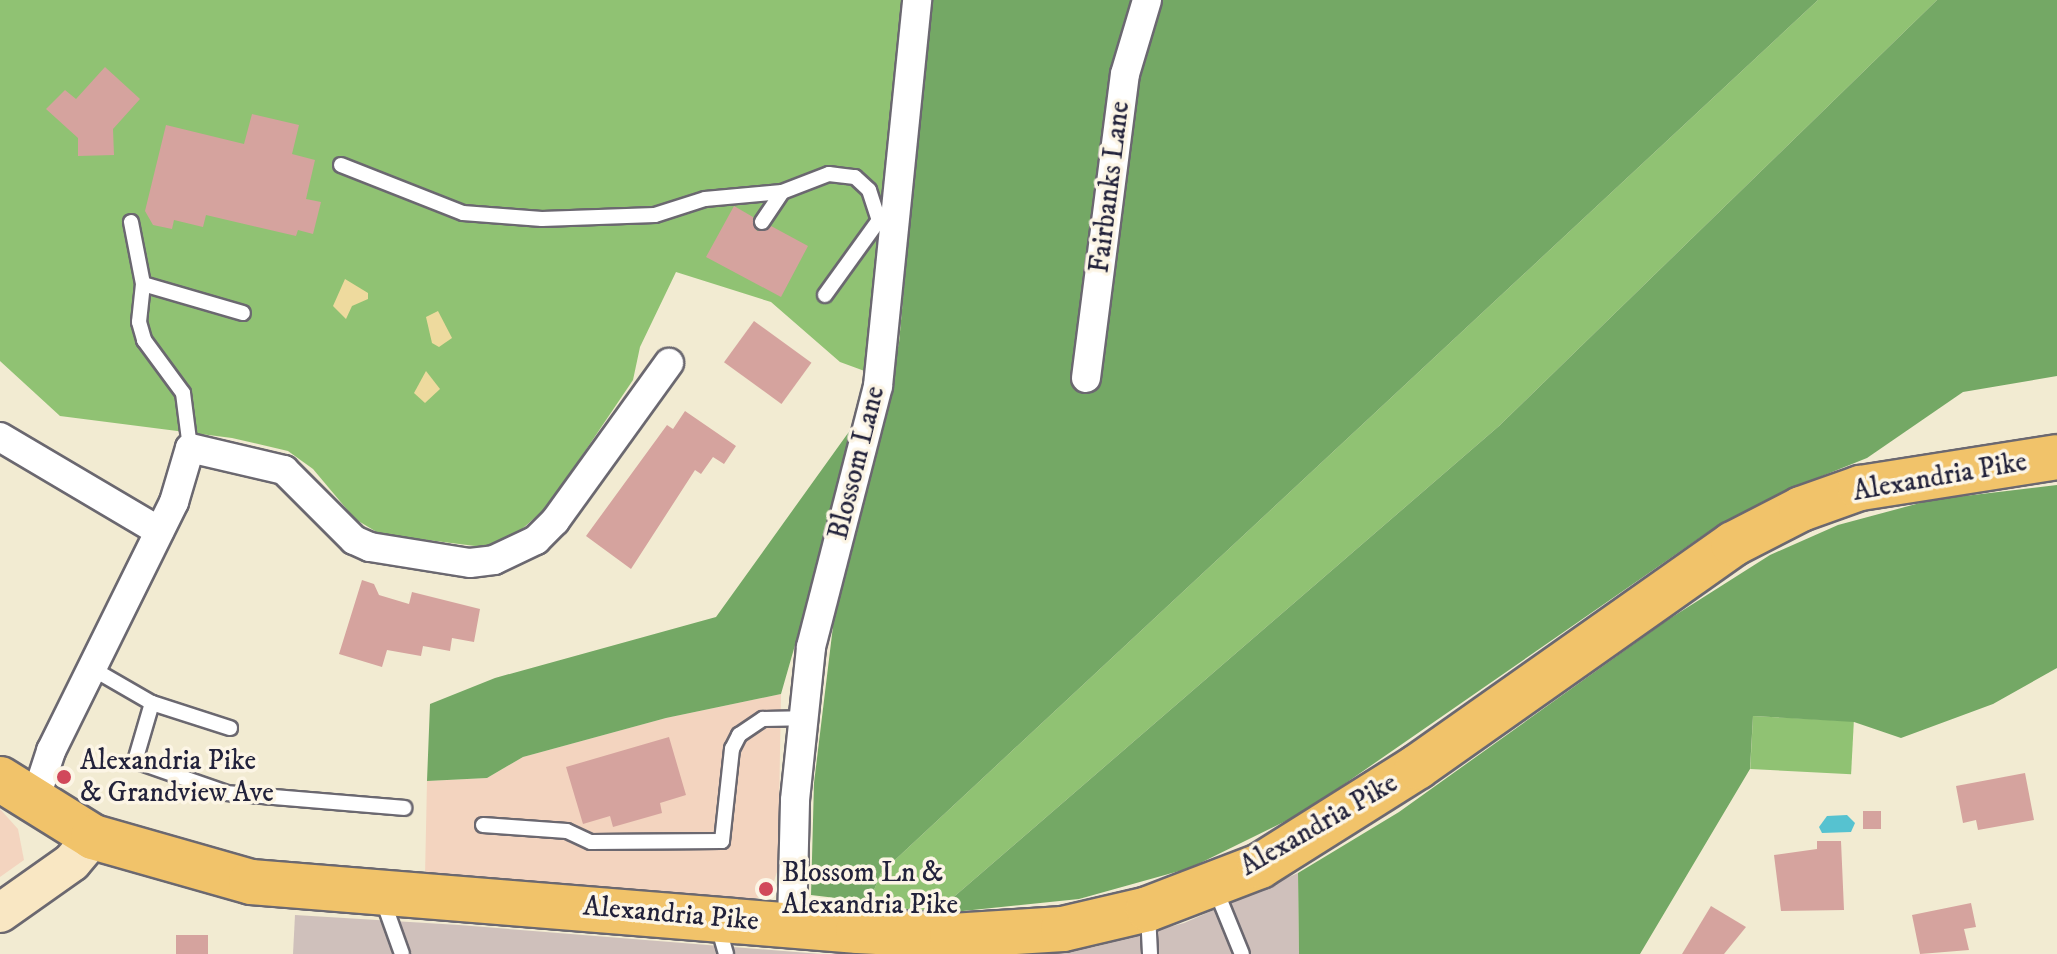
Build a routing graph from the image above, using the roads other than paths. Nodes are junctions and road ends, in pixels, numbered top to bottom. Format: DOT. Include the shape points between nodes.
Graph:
graph roads {
  1 [pos="917,0"];
  2 [pos="1147,0"];
  3 [pos="341,165"];
  4 [pos="782,192"];
  5 [pos="888,221"];
  6 [pos="131,222"];
  7 [pos="762,222"];
  8 [pos="143,284"];
  9 [pos="825,295"];
  10 [pos="243,313"];
  11 [pos="669,363"];
  12 [pos="1086,378"];
  13 [pos="0,437"];
  14 [pos="190,448"];
  15 [pos="2057,457"];
  16 [pos="159,531"];
  17 [pos="93,669"];
  18 [pos="152,703"];
  19 [pos="802,718"];
  20 [pos="230,728"];
  21 [pos="18,790"];
  22 [pos="404,808"];
  23 [pos="483,825"];
  24 [pos="93,837"];
  25 [pos="1214,884"];
  26 [pos="381,894"];
  27 [pos="1148,909"];
  28 [pos="0,913"];
  29 [pos="828,935"];
  30 [pos="721,936"];
  31 [pos="402,954"];
  32 [pos="1150,954"];
  33 [pos="1242,954"];
  1 -- 5 [label="street, Blossom Lane"];
  2 -- 12 [label="street, Fairbanks Lane" via="1125,74"];
  3 -- 4 [label="lane" via="463,213 542,219 655,215 705,199"];
  4 -- 5 [label="lane" via="829,174 855,177"];
  4 -- 7 [label="lane"];
  5 -- 9 [label="lane"];
  5 -- 19 [label="street, Blossom Lane" via="878,386 811,647"];
  6 -- 8 [label="lane"];
  8 -- 10 [label="lane"];
  8 -- 14 [label="lane" via="139,322 144,340 183,393"];
  11 -- 14 [label="street" via="555,521 536,540 494,560 470,563 370,547 354,540 284,470"];
  13 -- 16 [label="street"];
  14 -- 16 [label="street"];
  15 -- 25 [label="main road, Alexandria Pike" via="1860,488 1801,509 1733,544 1326,828 1260,866"];
  16 -- 17 [label="street"];
  17 -- 18 [label="lane"];
  17 -- 21 [label="street" via="51,751"];
  18 -- 20 [label="lane"];
  18 -- 22 [label="lane" via="135,761 227,793"];
  19 -- 23 [label="lane" via="763,719 739,735 732,749 722,841 591,842 567,831"];
  19 -- 29 [label="street, Blossom Lane"];
  21 -- 24 [label="main road, Alexandria Pike"];
  24 -- 26 [label="main road, Alexandria Pike" via="251,882"];
  24 -- 28 [label="street" via="72,862"];
  25 -- 27 [label="main road, Alexandria Pike"];
  25 -- 33 [label="lane"];
  26 -- 30 [label="main road, Alexandria Pike"];
  26 -- 31 [label="lane"];
  27 -- 29 [label="main road, Alexandria Pike" via="1063,929 952,936"];
  27 -- 32 [label="lane"];
  29 -- 30 [label="main road, Alexandria Pike"];
}
